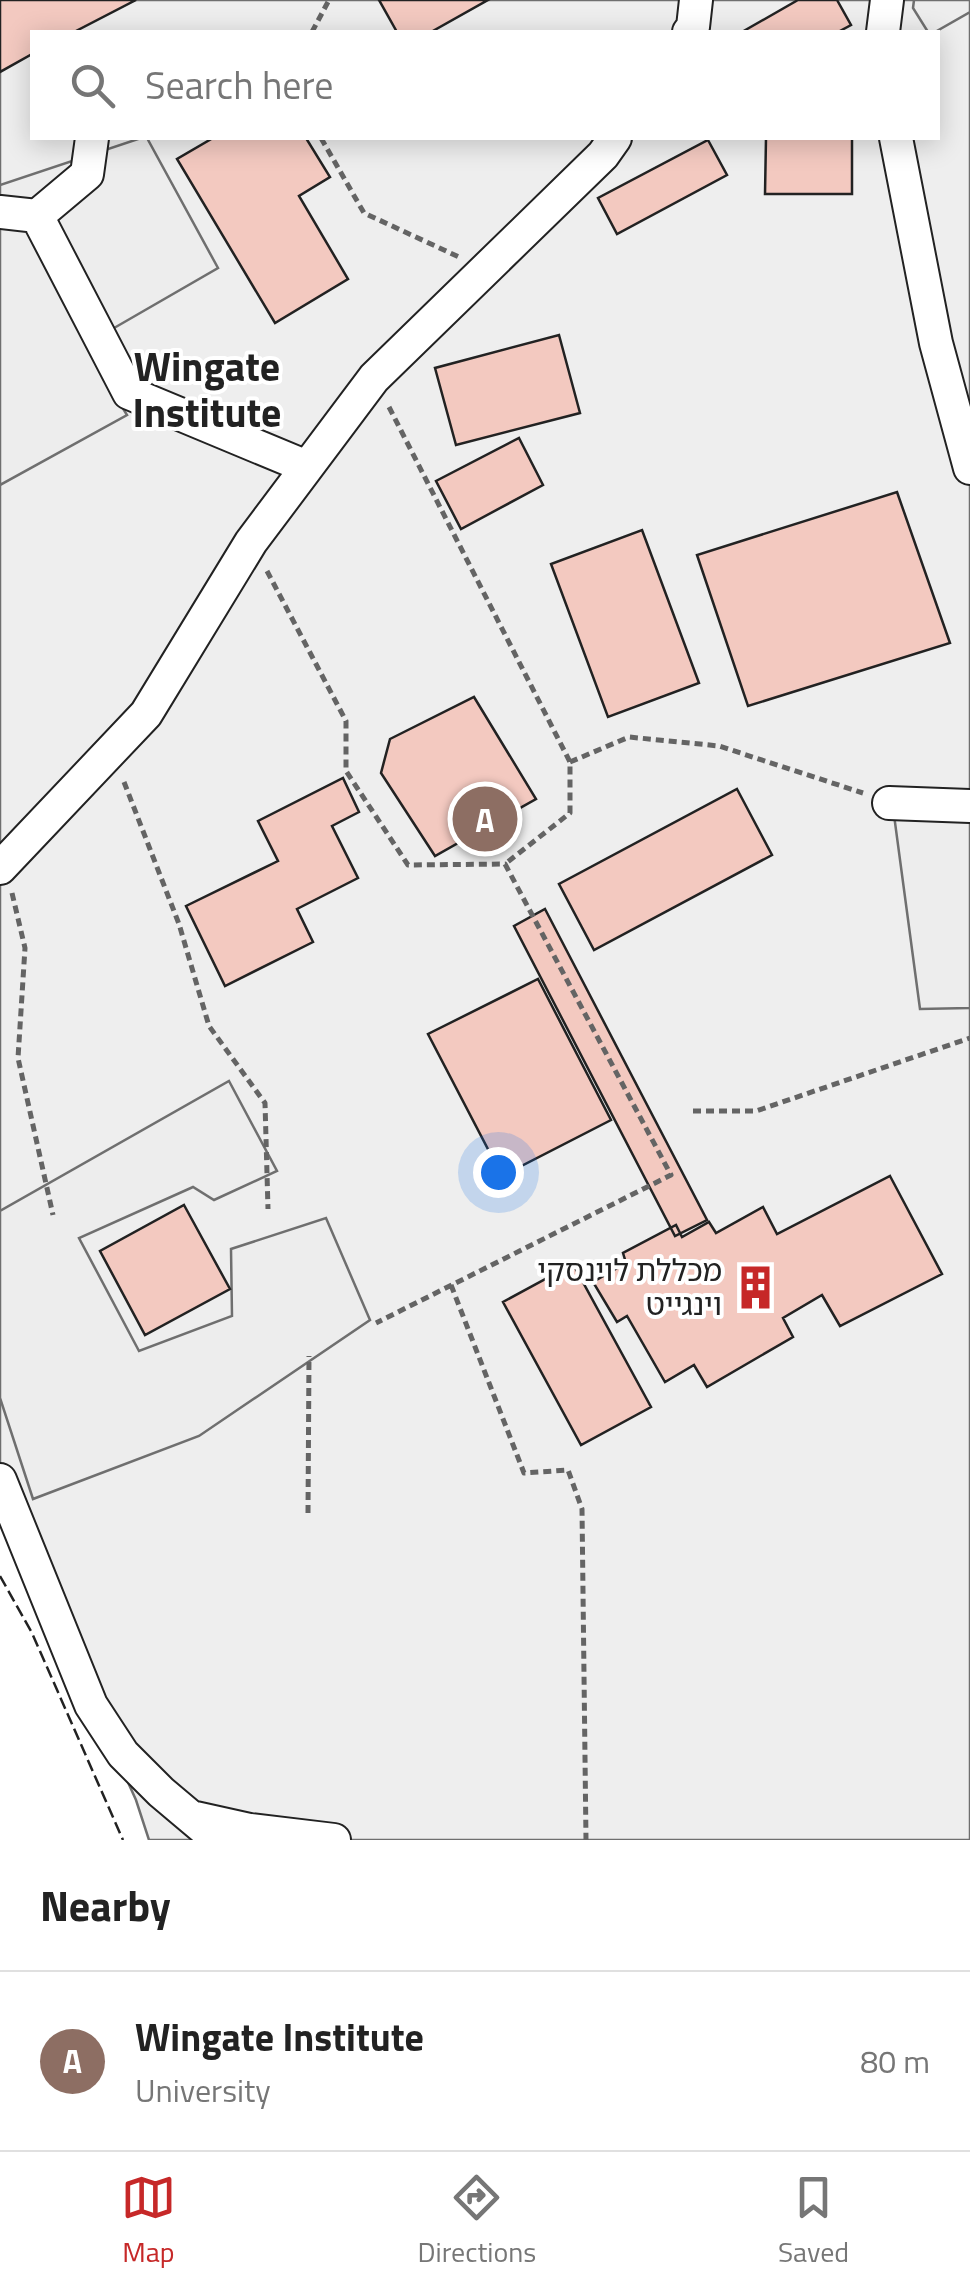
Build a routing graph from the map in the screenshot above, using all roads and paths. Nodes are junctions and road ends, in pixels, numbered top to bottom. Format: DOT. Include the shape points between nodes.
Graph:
graph roads {
  1 [pos="329,0"];
  2 [pos="696,0"];
  3 [pos="887,0"];
  4 [pos="313,30"];
  5 [pos="691,30"];
  6 [pos="883,30"];
  7 [pos="92,140"];
  8 [pos="322,140"];
  9 [pos="614,140"];
  10 [pos="896,140"];
  11 [pos="0,212"];
  12 [pos="37,216"];
  13 [pos="484,268"];
  14 [pos="374,378"];
  15 [pos="307,467"];
  16 [pos="970,468"];
  17 [pos="251,542"];
  18 [pos="112,752"];
  19 [pos="570,762"];
  20 [pos="889,804"];
  21 [pos="970,806"];
  22 [pos="505,864"];
  23 [pos="3,866"];
  24 [pos="970,1038"];
  25 [pos="693,1110"];
  26 [pos="268,1210"];
  27 [pos="53,1215"];
  28 [pos="450,1286"];
  29 [pos="376,1323"];
  30 [pos="310,1356"];
  31 [pos="0,1480"];
  32 [pos="308,1513"];
  33 [pos="207,1829"];
  34 [pos="334,1840"];
  35 [pos="586,1840"];
  1 -- 4 [label="path"];
  2 -- 5 [label="lane"];
  3 -- 6 [label="lane"];
  7 -- 12 [label="lane" via="88,174"];
  8 -- 13 [label="path" via="364,213"];
  9 -- 13 [label="lane"];
  10 -- 16 [label="lane" via="936,343"];
  11 -- 12 [label="lane"];
  12 -- 15 [label="lane" via="130,392"];
  13 -- 14 [label="lane"];
  14 -- 15 [label="lane"];
  14 -- 19 [label="path"];
  15 -- 17 [label="lane"];
  17 -- 18 [label="lane" via="146,714"];
  17 -- 22 [label="path" via="346,721 346,771 408,865"];
  18 -- 23 [label="lane"];
  18 -- 26 [label="path" via="180,924 210,1026 265,1103"];
  19 -- 20 [label="path" via="629,737 719,746"];
  19 -- 22 [label="path" via="570,813"];
  20 -- 21 [label="lane"];
  22 -- 28 [label="path" via="672,1175"];
  23 -- 27 [label="path" via="25,948 18,1058"];
  24 -- 25 [label="path" via="756,1111"];
  28 -- 29 [label="path"];
  28 -- 35 [label="path" via="524,1473 568,1470 582,1509"];
  30 -- 32 [label="path"];
  31 -- 33 [label="lane" via="91,1705 123,1754"];
  33 -- 34 [label="lane"];
}
